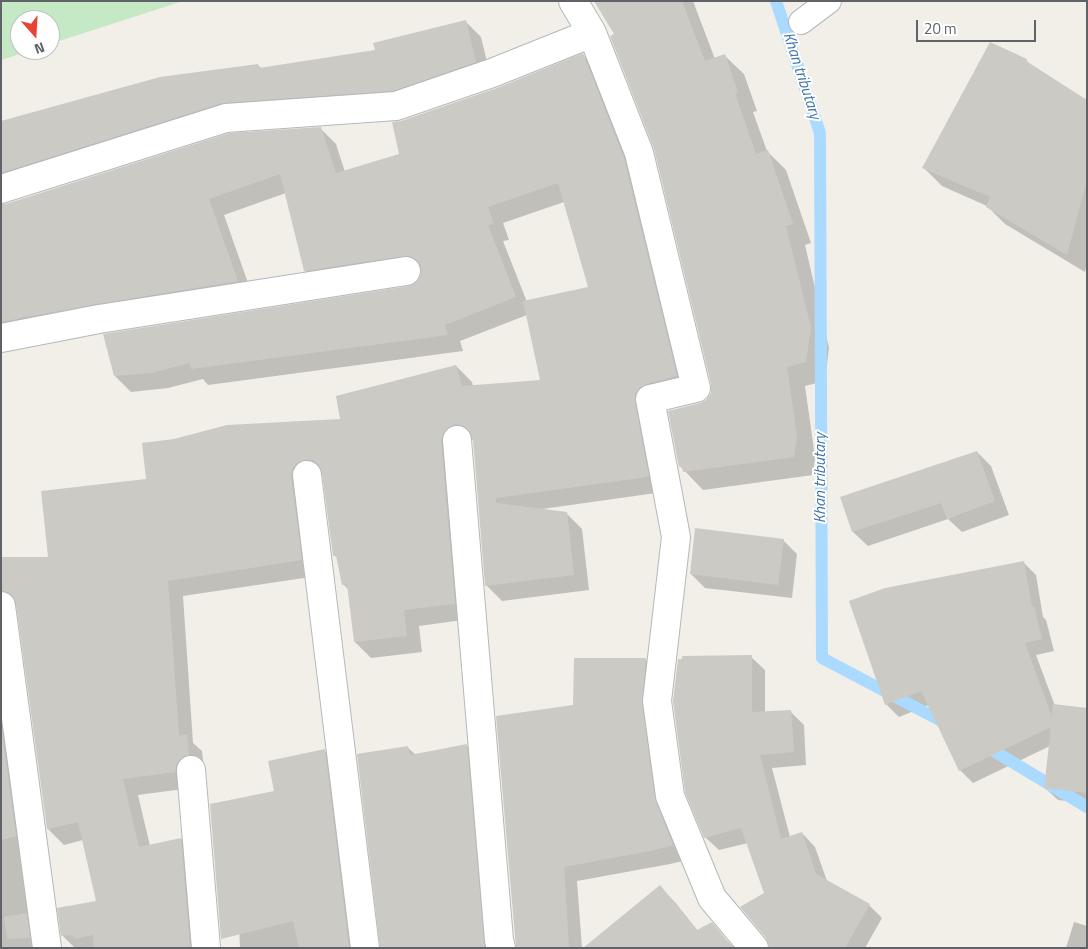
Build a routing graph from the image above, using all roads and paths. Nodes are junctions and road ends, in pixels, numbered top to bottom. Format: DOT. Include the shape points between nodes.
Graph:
graph roads {
  1 [pos="573,1"];
  2 [pos="829,1"];
  3 [pos="801,22"];
  4 [pos="592,33"];
  5 [pos="1,190"];
  6 [pos="406,271"];
  7 [pos="1,338"];
  8 [pos="457,440"];
  9 [pos="307,475"];
  10 [pos="1,606"];
  11 [pos="191,770"];
  12 [pos="47,948"];
  13 [pos="206,948"];
  14 [pos="365,948"];
  15 [pos="501,948"];
  16 [pos="754,948"];
  1 -- 4 [label="street"];
  2 -- 3 [label="lane"];
  4 -- 5 [label="street" via="492,73 396,106 226,118"];
  4 -- 16 [label="street" via="639,153 696,388 650,399 676,537 657,700 670,796 712,898"];
  6 -- 7 [label="street" via="99,319"];
  8 -- 15 [label="street"];
  9 -- 14 [label="street"];
  10 -- 12 [label="street"];
  11 -- 13 [label="street"];
}
